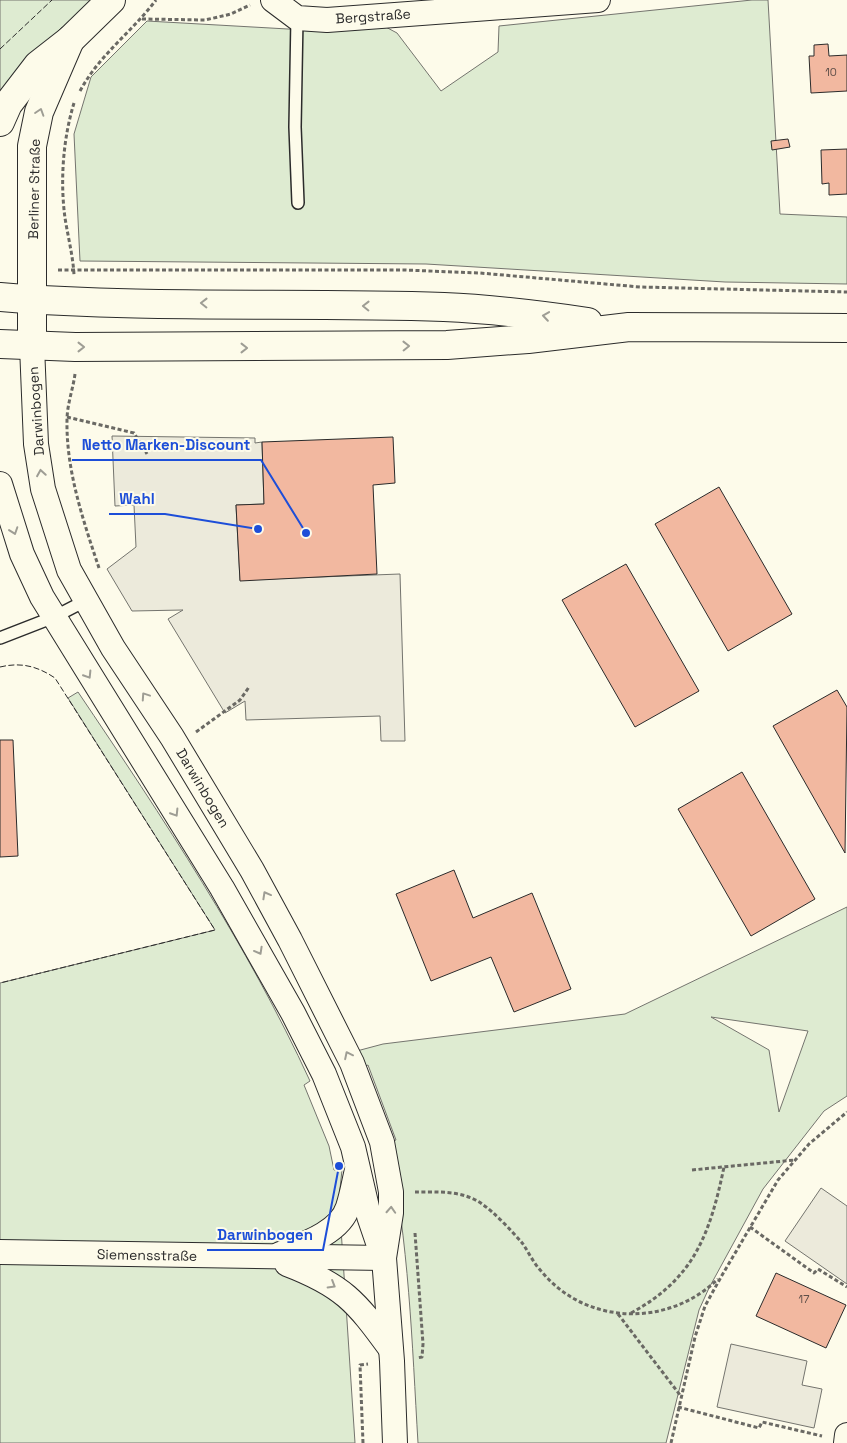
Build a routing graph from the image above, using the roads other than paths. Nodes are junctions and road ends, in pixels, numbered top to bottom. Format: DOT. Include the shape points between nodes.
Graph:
graph roads {
  1 [pos="111,0"];
  2 [pos="598,0"];
  3 [pos="264,2"];
  4 [pos="297,18"];
  5 [pos="70,40"];
  6 [pos="0,122"];
  7 [pos="298,203"];
  8 [pos="0,297"];
  9 [pos="33,300"];
  10 [pos="629,327"];
  11 [pos="847,328"];
  12 [pos="0,344"];
  13 [pos="32,346"];
  14 [pos="0,484"];
  15 [pos="85,600"];
  16 [pos="54,617"];
  17 [pos="0,638"];
  18 [pos="358,1163"];
  19 [pos="0,1252"];
  20 [pos="272,1258"];
  21 [pos="384,1258"];
  22 [pos="391,1349"];
  23 [pos="395,1443"];
  1 -- 5 [label="main road, Berliner Straße"];
  2 -- 4 [label="street, Bergstraße" via="327,20"];
  3 -- 4 [label="street"];
  4 -- 7 [label="lane" via="295,127"];
  5 -- 6 [label="main road, Berliner Straße" via="38,65 8,104"];
  9 -- 5 [label="main road, Berliner Straße, one-way" via="32,146 39,112"];
  8 -- 9 [label="main road"];
  10 -- 9 [label="main road, one-way" via="446,307"];
  9 -- 13 [label="main road, Berliner Straße"];
  10 -- 11 [label="main road"];
  13 -- 10 [label="main road, one-way" via="275,348 447,345"];
  12 -- 13 [label="main road"];
  15 -- 13 [label="street, Darwinbogen, one-way" via="69,570 43,489 36,444"];
  14 -- 16 [label="street, Darwinbogen, one-way" via="22,554"];
  15 -- 16 [label="lane"];
  21 -- 15 [label="street, Darwinbogen, one-way" via="391,1213 388,1171 382,1142 352,1063 252,870"];
  16 -- 17 [label="lane"];
  16 -- 18 [label="street, Darwinbogen, one-way" via="258,949 324,1074"];
  18 -- 20 [label="street" via="348,1209 334,1226 314,1240"];
  18 -- 21 [label="street, Darwinbogen" via="369,1216"];
  19 -- 20 [label="street, Siemensstraße"];
  20 -- 21 [label="street, Siemensstraße"];
  20 -- 22 [label="street, one-way" via="316,1275 338,1288 368,1318"];
  21 -- 22 [label="street, Darwinbogen"];
  22 -- 23 [label="street, Darwinbogen"];
}
